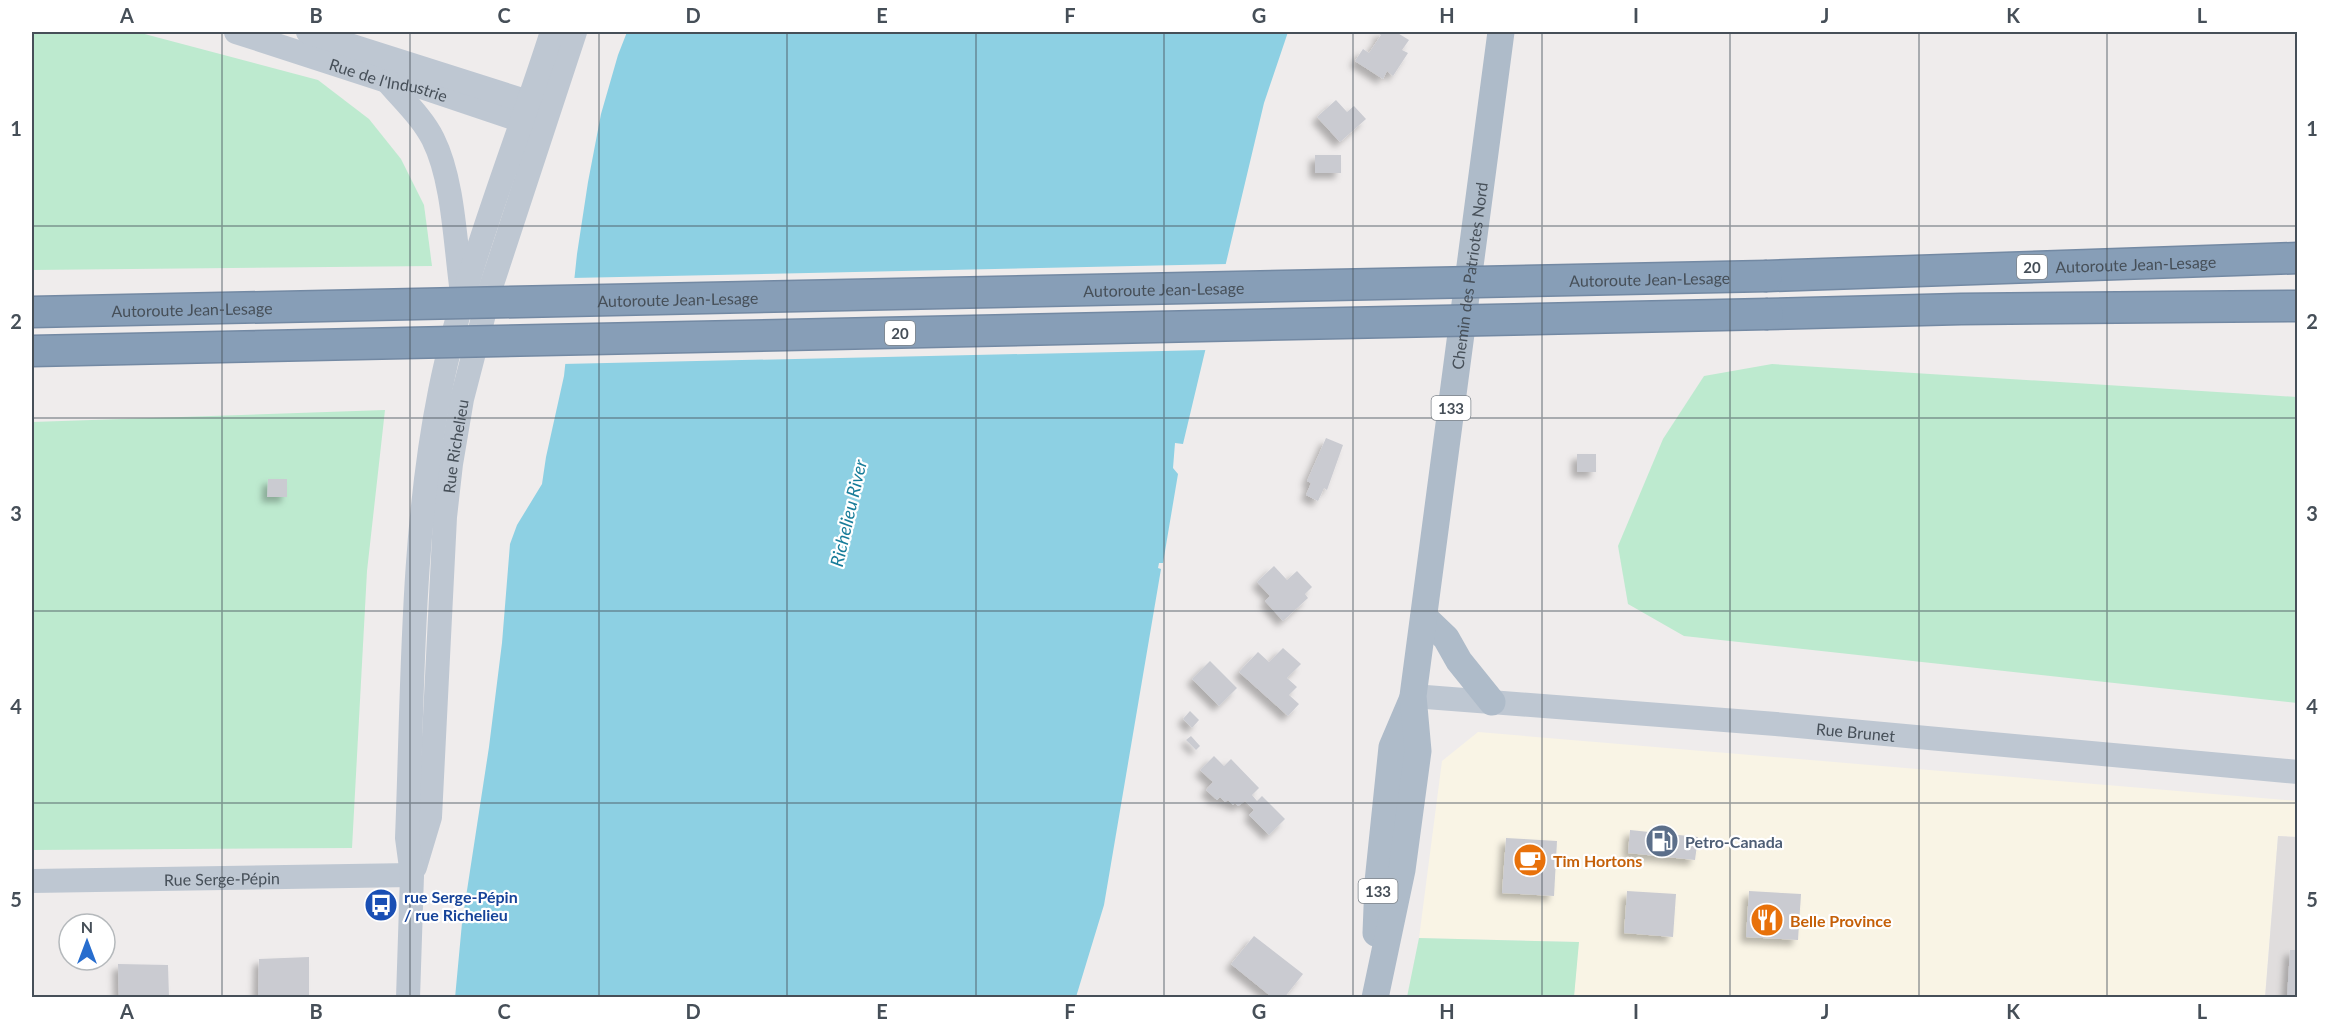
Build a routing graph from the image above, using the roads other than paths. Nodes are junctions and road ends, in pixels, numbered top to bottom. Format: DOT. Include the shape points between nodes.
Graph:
graph roads {
  1 [pos="236,32"];
  2 [pos="308,32"];
  3 [pos="552,32"];
  4 [pos="575,32"];
  5 [pos="1501,32"];
  6 [pos="387,81"];
  7 [pos="536,115"];
  8 [pos="2298,258"];
  9 [pos="463,301"];
  10 [pos="2298,306"];
  11 [pos="32,312"];
  12 [pos="32,351"];
  13 [pos="1424,617"];
  14 [pos="1413,696"];
  15 [pos="1491,702"];
  16 [pos="2298,772"];
  17 [pos="412,875"];
  18 [pos="32,881"];
  19 [pos="408,998"];
  20 [pos="1374,998"];
  1 -- 6 [label="street, Rue de l'Industrie"];
  2 -- 7 [label="street, Rue de l'Industrie"];
  3 -- 7 [label="street, Rue Richelieu"];
  4 -- 7 [label="street, Rue Richelieu"];
  5 -- 13 [label="main road, Chemin des Patriotes Nord / 133"];
  6 -- 7 [label="street, Rue de l'Industrie"];
  6 -- 9 [label="street" via="420,120 441,159"];
  7 -- 9 [label="street, Rue Richelieu"];
  7 -- 17 [label="street, Rue Richelieu" via="467,375 455,441 445,517 430,817"];
  8 -- 11 [label="highway, Autoroute Jean-Lesage / 20, bridge" via="1767,276"];
  9 -- 17 [label="street, Rue Richelieu" via="438,400 421,536 407,838"];
  10 -- 12 [label="highway, 20, bridge" via="1961,309"];
  13 -- 14 [label="main road, Chemin des Patriotes Nord / 133"];
  13 -- 15 [label="main road" via="1446,638"];
  14 -- 15 [label="street, Rue Brunet"];
  14 -- 20 [label="main road, Chemin des Patriotes Nord / 133" via="1392,747 1389,766 1378,882"];
  15 -- 16 [label="street, Rue Brunet"];
  17 -- 18 [label="street, Rue Serge-Pépin"];
  17 -- 19 [label="street, Rue Richelieu"];
}
